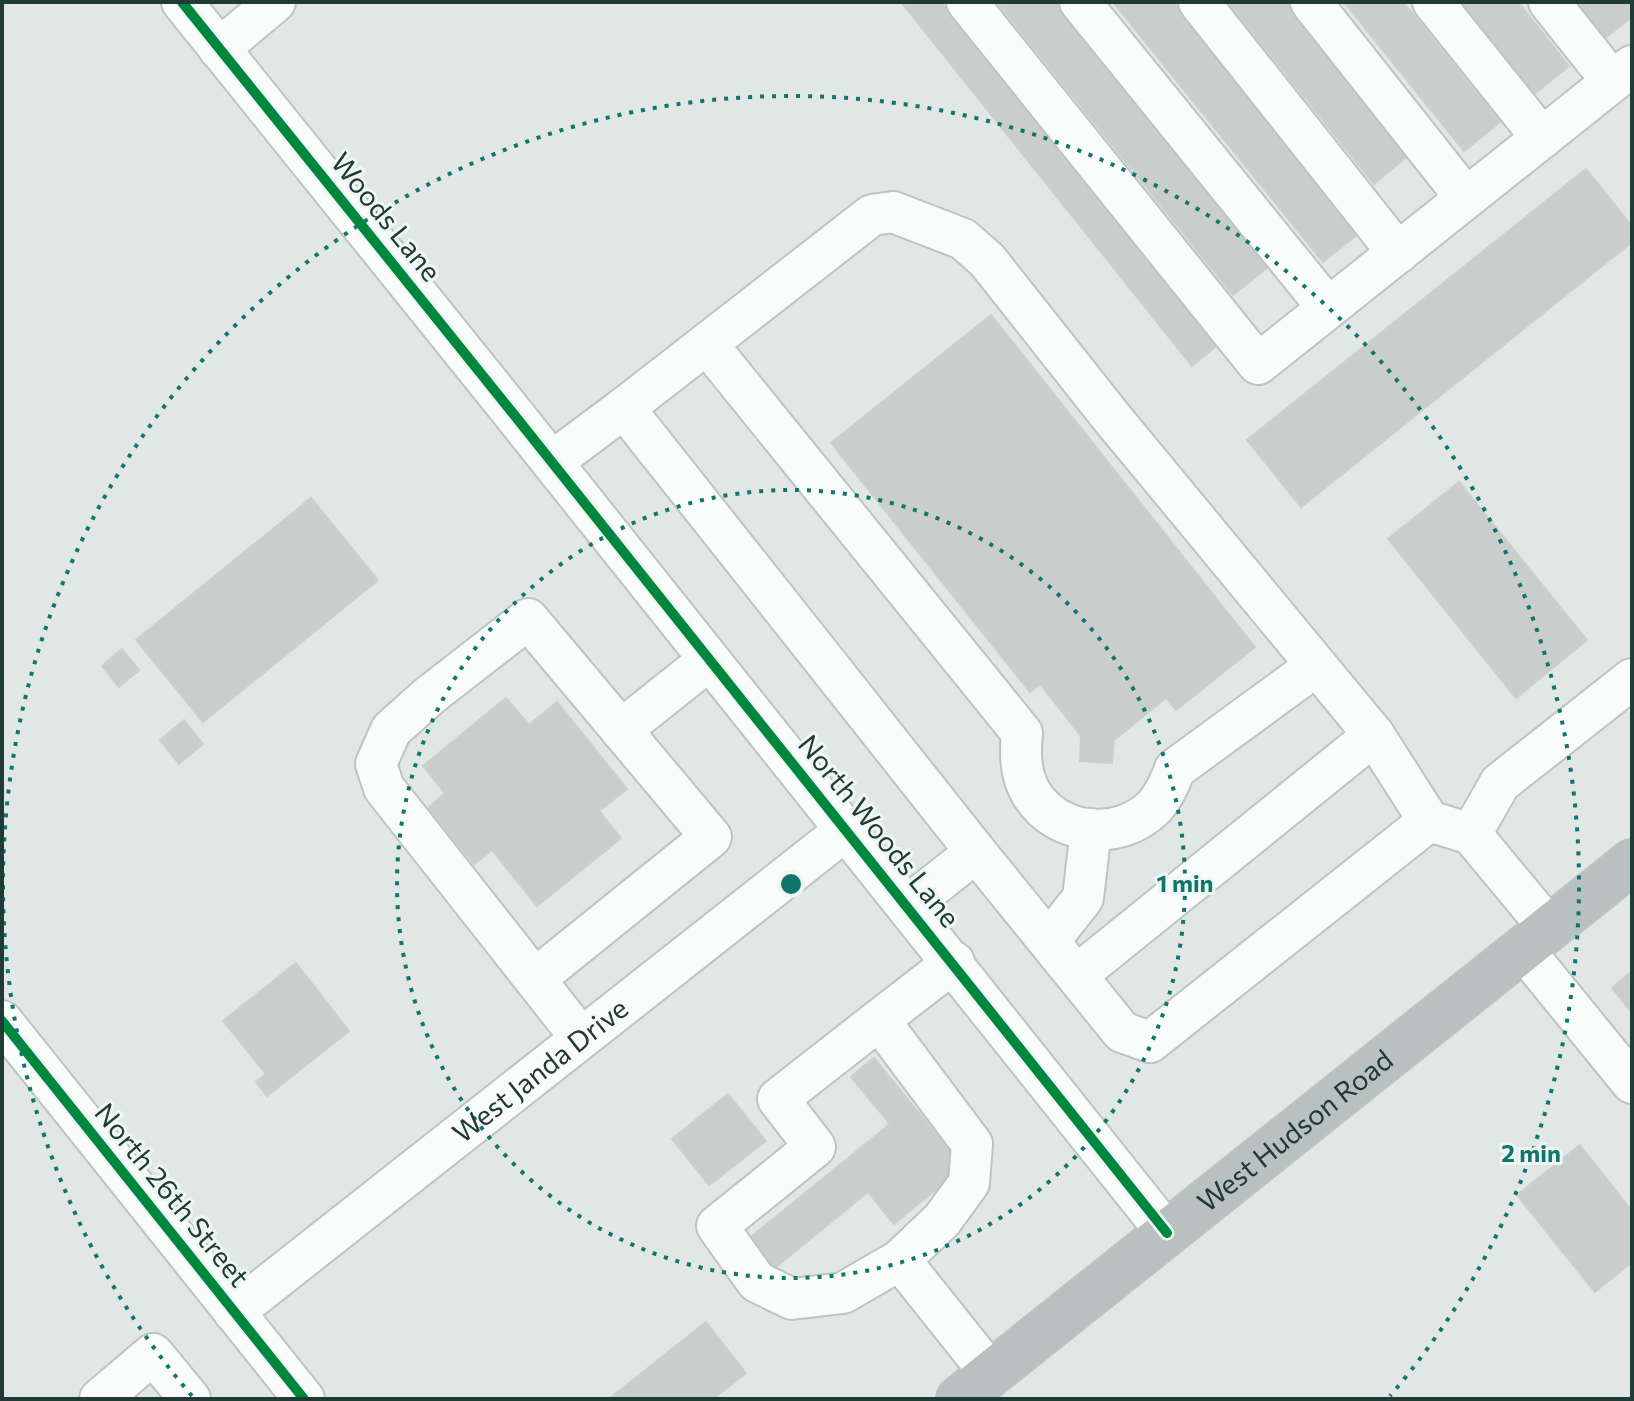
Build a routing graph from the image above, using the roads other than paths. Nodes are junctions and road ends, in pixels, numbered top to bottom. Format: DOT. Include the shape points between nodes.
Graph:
graph roads {
  1 [pos="182,2"];
  2 [pos="275,2"];
  3 [pos="967,2"];
  4 [pos="1080,2"];
  5 [pos="1199,2"];
  6 [pos="1311,2"];
  7 [pos="1433,2"];
  8 [pos="1549,2"];
  9 [pos="219,49"];
  10 [pos="1622,74"];
  11 [pos="1542,138"];
  12 [pos="1466,198"];
  13 [pos="1398,253"];
  14 [pos="1328,308"];
  15 [pos="707,344"];
  16 [pos="624,408"];
  17 [pos="553,461"];
  18 [pos="709,660"];
  19 [pos="1316,666"];
  20 [pos="1632,679"];
  21 [pos="621,730"];
  22 [pos="1374,735"];
  23 [pos="1429,821"];
  24 [pos="847,829"];
  25 [pos="1091,829"];
  26 [pos="1471,834"];
  27 [pos="976,852"];
  28 [pos="1632,862"];
  29 [pos="909,905"];
  30 [pos="1536,938"];
  31 [pos="1049,941"];
  32 [pos="954,962"];
  33 [pos="1077,975"];
  34 [pos="536,978"];
  35 [pos="879,1020"];
  36 [pos="2,1021"];
  37 [pos="581,1038"];
  38 [pos="1632,1083"];
  39 [pos="1167,1233"];
  40 [pos="900,1260"];
  41 [pos="234,1312"];
  42 [pos="975,1386"];
  43 [pos="100,1399"];
  44 [pos="190,1399"];
  45 [pos="304,1399"];
  1 -- 9 [label="street, Woods Lane"];
  2 -- 9 [label="street"];
  3 -- 14 [label="street" via="1258,364"];
  4 -- 14 [label="street"];
  5 -- 13 [label="street"];
  6 -- 12 [label="street"];
  7 -- 11 [label="street"];
  8 -- 10 [label="street"];
  9 -- 17 [label="street, Woods Lane"];
  10 -- 11 [label="street"];
  11 -- 12 [label="street"];
  12 -- 13 [label="street"];
  13 -- 14 [label="street"];
  15 -- 16 [label="street"];
  15 -- 19 [label="street" via="872,215 893,212 963,239 987,260"];
  15 -- 25 [label="street" via="1022,733 1023,774 1038,801 1061,821"];
  16 -- 17 [label="street"];
  16 -- 27 [label="street"];
  17 -- 18 [label="street, North Woods Lane"];
  18 -- 21 [label="street"];
  18 -- 24 [label="street, North Woods Lane"];
  19 -- 22 [label="street"];
  19 -- 25 [label="street" via="1175,769 1156,806 1140,819 1121,827"];
  20 -- 26 [label="street" via="1500,783"];
  21 -- 34 [label="street" via="711,837"];
  21 -- 34 [label="street" via="528,619 391,730 376,764 384,788"];
  22 -- 23 [label="street"];
  22 -- 33 [label="street"];
  23 -- 26 [label="street"];
  23 -- 33 [label="street" via="1150,1042 1122,1032"];
  24 -- 29 [label="street, North Woods Lane"];
  24 -- 37 [label="street, West Janda Drive"];
  25 -- 31 [label="street" via="1083,898"];
  26 -- 30 [label="street"];
  27 -- 29 [label="street"];
  27 -- 31 [label="street"];
  28 -- 30 [label="highway, West Hudson Road"];
  29 -- 32 [label="street, North Woods Lane"];
  30 -- 38 [label="street"];
  30 -- 39 [label="highway, West Hudson Road"];
  31 -- 33 [label="street"];
  32 -- 35 [label="street"];
  32 -- 39 [label="street, North Woods Lane"];
  34 -- 37 [label="street"];
  35 -- 40 [label="street" via="972,1144 969,1183 942,1220"];
  35 -- 40 [label="street" via="778,1099 815,1147 717,1226 757,1282 792,1299 843,1293"];
  36 -- 41 [label="street, North 26th Street"];
  37 -- 41 [label="street, West Janda Drive"];
  39 -- 42 [label="highway, West Hudson Road"];
  40 -- 42 [label="street"];
  41 -- 45 [label="street, North 26th Street"];
  43 -- 44 [label="street" via="153,1354"];
}
